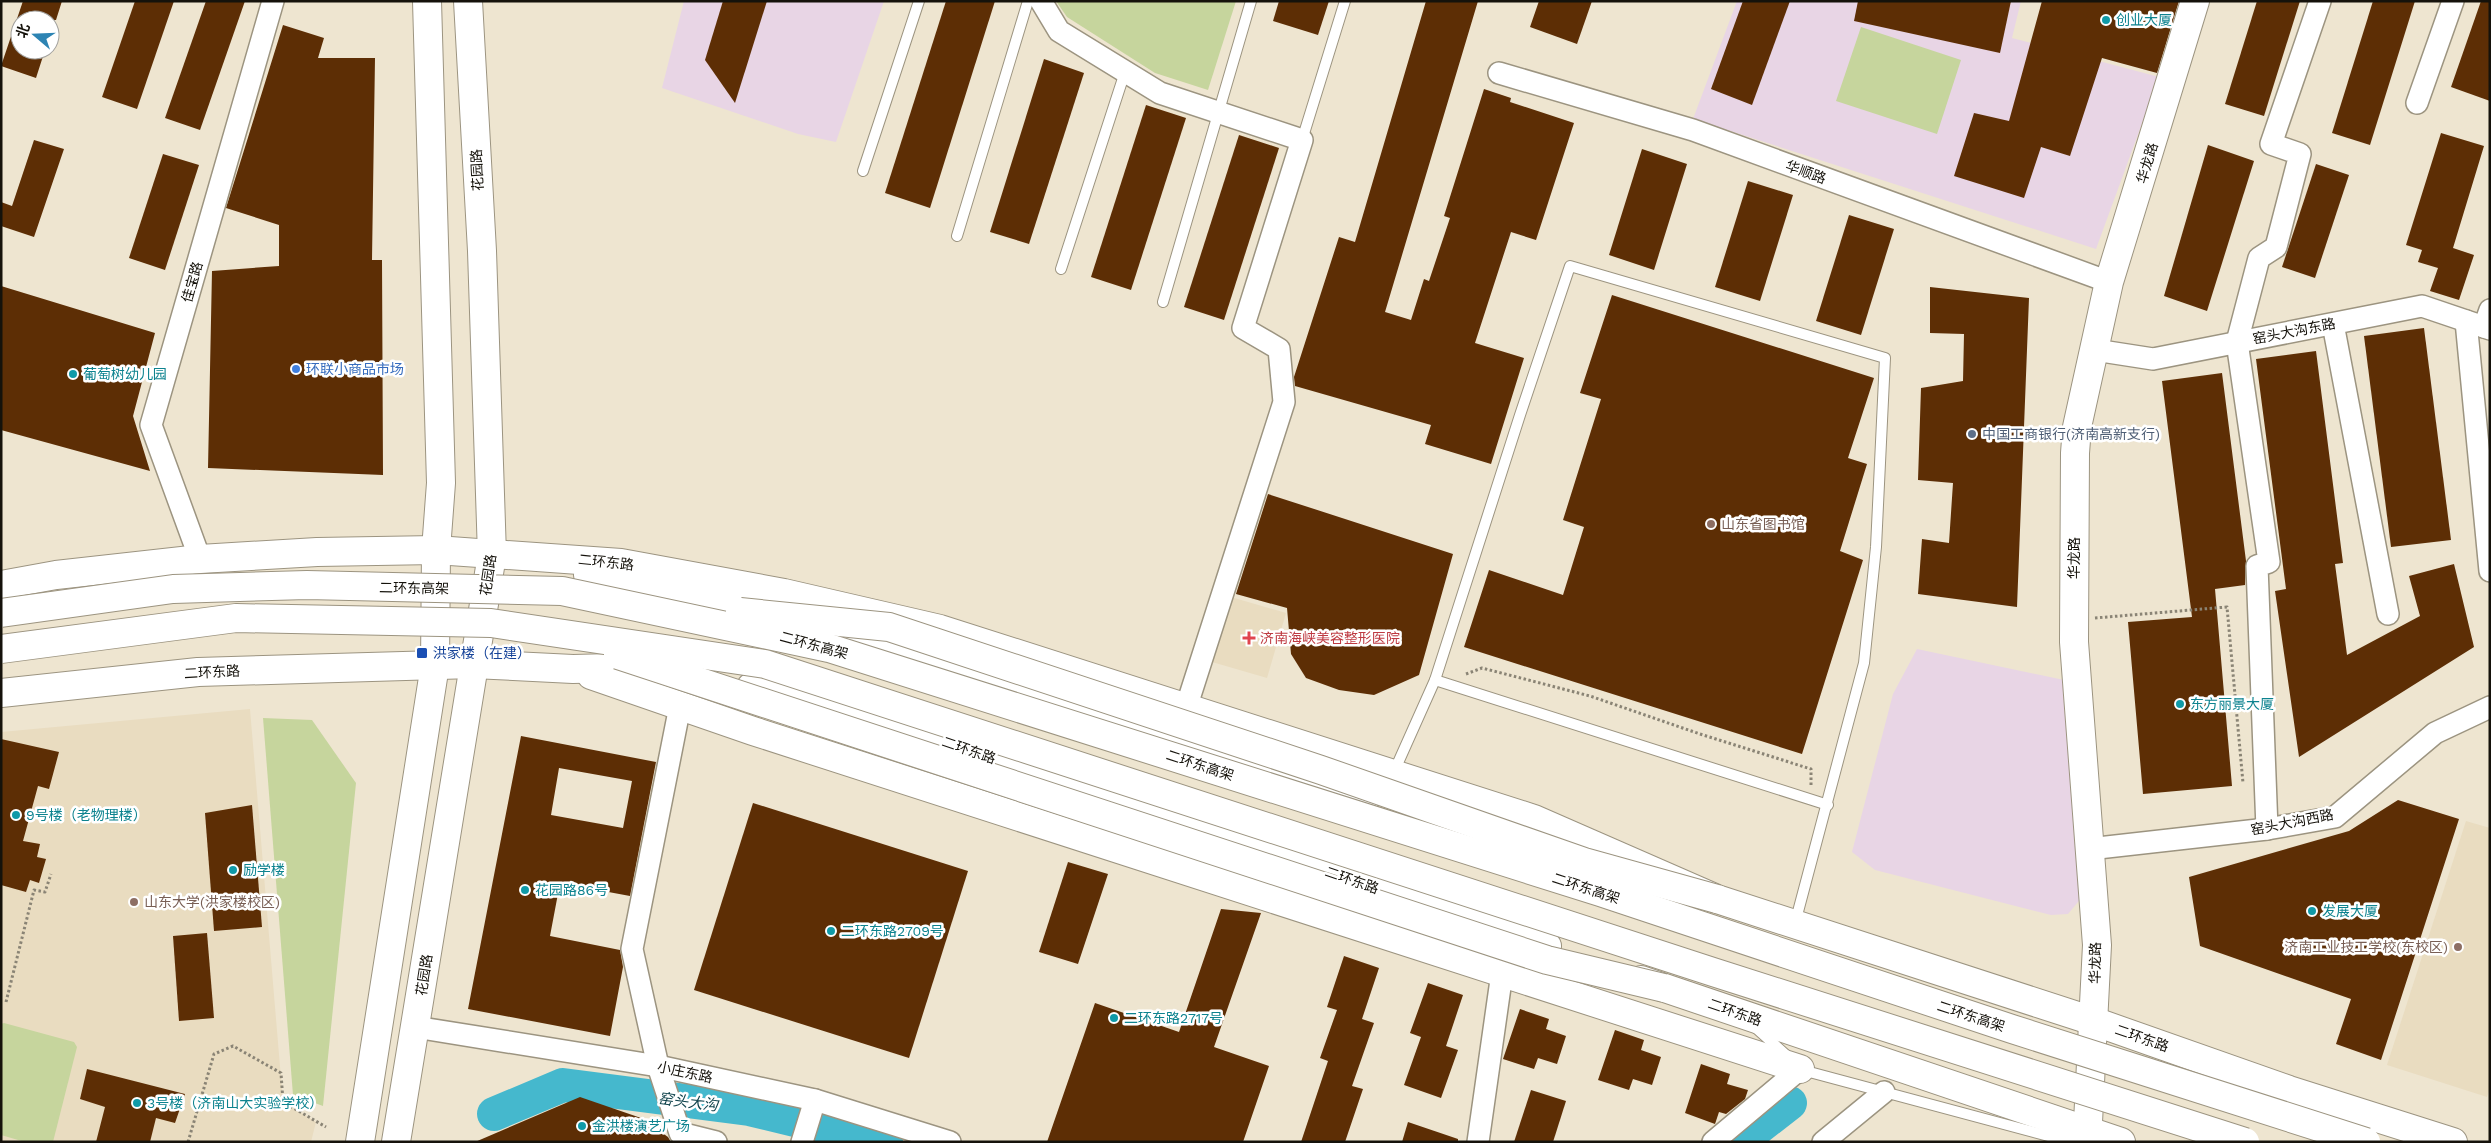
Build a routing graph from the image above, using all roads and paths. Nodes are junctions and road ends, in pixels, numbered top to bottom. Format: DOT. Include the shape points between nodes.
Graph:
graph roads {
  1 [pos="274,1"];
  2 [pos="427,1"];
  3 [pos="468,1"];
  4 [pos="920,1"];
  5 [pos="1028,1"];
  6 [pos="1041,1"];
  7 [pos="1251,1"];
  8 [pos="1345,1"];
  9 [pos="2195,1"];
  10 [pos="2320,1"];
  11 [pos="2452,1"];
  12 [pos="1125,72"];
  13 [pos="1499,73"];
  14 [pos="2418,103"];
  15 [pos="1220,112"];
  16 [pos="1302,140"];
  17 [pos="863,172"];
  18 [pos="957,236"];
  19 [pos="1061,268"];
  20 [pos="2109,282"];
  21 [pos="1163,302"];
  22 [pos="2483,322"];
  23 [pos="2333,324"];
  24 [pos="2237,342"];
  25 [pos="2095,350"];
  26 [pos="436,550"];
  27 [pos="492,555"];
  28 [pos="200,559"];
  29 [pos="2490,571"];
  30 [pos="1,585"];
  31 [pos="1,613"];
  32 [pos="2388,614"];
  33 [pos="678,615"];
  34 [pos="2074,620"];
  35 [pos="545,632"];
  36 [pos="1,649"];
  37 [pos="473,664"];
  38 [pos="435,665"];
  39 [pos="573,669"];
  40 [pos="1435,680"];
  41 [pos="1,693"];
  42 [pos="680,706"];
  43 [pos="2490,707"];
  44 [pos="1186,708"];
  45 [pos="1393,775"];
  46 [pos="2244,792"];
  47 [pos="1828,805"];
  48 [pos="2267,829"];
  49 [pos="2089,849"];
  50 [pos="405,860"];
  51 [pos="441,865"];
  52 [pos="51,874"];
  53 [pos="1717,899"];
  54 [pos="1794,924"];
  55 [pos="1502,972"];
  56 [pos="1664,988"];
  57 [pos="6,1002"];
  58 [pos="1743,1015"];
  59 [pos="2093,1021"];
  60 [pos="415,1027"];
  61 [pos="658,1066"];
  62 [pos="1800,1069"];
  63 [pos="1884,1092"];
  64 [pos="814,1105"];
  65 [pos="326,1127"];
  66 [pos="2082,1138"];
  67 [pos="188,1142"];
  68 [pos="360,1142"];
  69 [pos="396,1142"];
  70 [pos="716,1142"];
  71 [pos="802,1142"];
  72 [pos="950,1142"];
  73 [pos="1478,1142"];
  74 [pos="1712,1142"];
  75 [pos="1823,1142"];
  76 [pos="2121,1142"];
  77 [pos="2245,1142"];
  78 [pos="2366,1142"];
  79 [pos="2453,1142"];
  1 -- 28 [label="street, 佳宝路" via="151,425"];
  2 -- 26 [label="main road" via="441,483"];
  3 -- 27 [label="main road, 花园路" via="482,251"];
  4 -- 17 [label="lane"];
  5 -- 18 [label="lane"];
  6 -- 12 [label="street" via="1059,31"];
  7 -- 15 [label="lane"];
  8 -- 16 [label="lane"];
  9 -- 20 [label="main road, 华龙路"];
  10 -- 24 [label="street" via="2271,144 2300,154 2276,247 2259,258"];
  11 -- 14 [label="street"];
  12 -- 15 [label="street" via="1160,93"];
  12 -- 19 [label="lane"];
  13 -- 20 [label="street, 华顺路" via="1693,130"];
  15 -- 16 [label="street"];
  15 -- 21 [label="lane"];
  16 -- 44 [label="street" via="1243,328 1279,349 1284,402"];
  20 -- 25 [label="main road, 华龙路"];
  22 -- 23 [label="street, 窑头大沟东路" via="2422,306"];
  22 -- 29 [label="street"];
  23 -- 24 [label="street, 窑头大沟东路"];
  23 -- 32 [label="street"];
  24 -- 25 [label="street, 窑头大沟东路" via="2153,359"];
  24 -- 48 [label="street" via="2269,562 2257,566"];
  25 -- 34 [label="main road, 华龙路" via="2077,428 2075,452"];
  26 -- 27 [label="main road, 二环东路"];
  26 -- 28 [label="main road, 二环东路" via="317,552"];
  26 -- 38 [label="main road"];
  27 -- 37 [label="main road, 花园路"];
  27 -- 44 [label="main road, 二环东路" via="621,562 784,592 940,629"];
  27 -- 53 [label="main road, 二环东路" via="872,639 1630,888"];
  28 -- 30 [label="main road, 二环东路" via="56,575"];
  31 -- 33 [label="main road, 二环东高架, bridge" via="173,589 307,585 562,591"];
  33 -- 53 [label="main road, bridge" via="730,611 889,627 1322,770 1584,862"];
  33 -- 78 [label="main road, 二环东高架, bridge" via="828,648 1600,892"];
  34 -- 46 [label="path" via="2227,607"];
  34 -- 49 [label="main road, 华龙路"];
  35 -- 36 [label="main road, bridge" via="491,624 236,618"];
  35 -- 56 [label="main road, bridge" via="1547,960"];
  35 -- 77 [label="main road, bridge" via="765,664"];
  37 -- 38 [label="main road, 二环东路"];
  37 -- 39 [label="main road, 二环东路"];
  37 -- 51 [label="main road, 花园路"];
  38 -- 41 [label="main road, 二环东路" via="198,672"];
  38 -- 50 [label="main road"];
  39 -- 42 [label="main road, 二环东路"];
  39 -- 56 [label="main road, 二环东路" via="669,666 866,716 1479,922"];
  40 -- 45 [label="lane"];
  40 -- 47 [label="lane"];
  40 -- 47 [label="lane" via="1570,266 1884,358 1876,546 1864,663"];
  42 -- 55 [label="main road, 二环东路"];
  42 -- 61 [label="street" via="632,949"];
  43 -- 48 [label="street, 窑头大沟西路" via="2435,733 2335,817"];
  44 -- 45 [label="main road, 二环东路"];
  45 -- 53 [label="main road, 二环东路" via="1534,818"];
  47 -- 54 [label="lane"];
  48 -- 49 [label="street, 窑头大沟西路"];
  49 -- 59 [label="main road, 华龙路" via="2097,945"];
  50 -- 51 [label="main road"];
  50 -- 68 [label="main road"];
  51 -- 60 [label="main road, 花园路"];
  52 -- 57 [label="path" via="46,892 34,890"];
  53 -- 54 [label="main road, 二环东路"];
  54 -- 59 [label="main road, 二环东路"];
  55 -- 62 [label="main road, 二环东路"];
  55 -- 73 [label="street"];
  56 -- 58 [label="main road, 二环东路"];
  58 -- 62 [label="lane"];
  58 -- 66 [label="main road, 二环东路" via="1900,1068"];
  59 -- 66 [label="main road, 华龙路"];
  59 -- 79 [label="main road, 二环东路" via="2289,1090"];
  60 -- 61 [label="street, 小庄东路"];
  60 -- 69 [label="main road, 花园路"];
  61 -- 64 [label="street, 小庄东路"];
  61 -- 70 [label="street" via="680,1133"];
  62 -- 63 [label="lane"];
  62 -- 74 [label="street"];
  63 -- 66 [label="lane"];
  63 -- 75 [label="street"];
  64 -- 71 [label="street"];
  64 -- 72 [label="street, 小庄东路"];
  65 -- 67 [label="path" via="283,1102 281,1073 233,1046 214,1054"];
  66 -- 76 [label="main road, 二环东路"];
}
